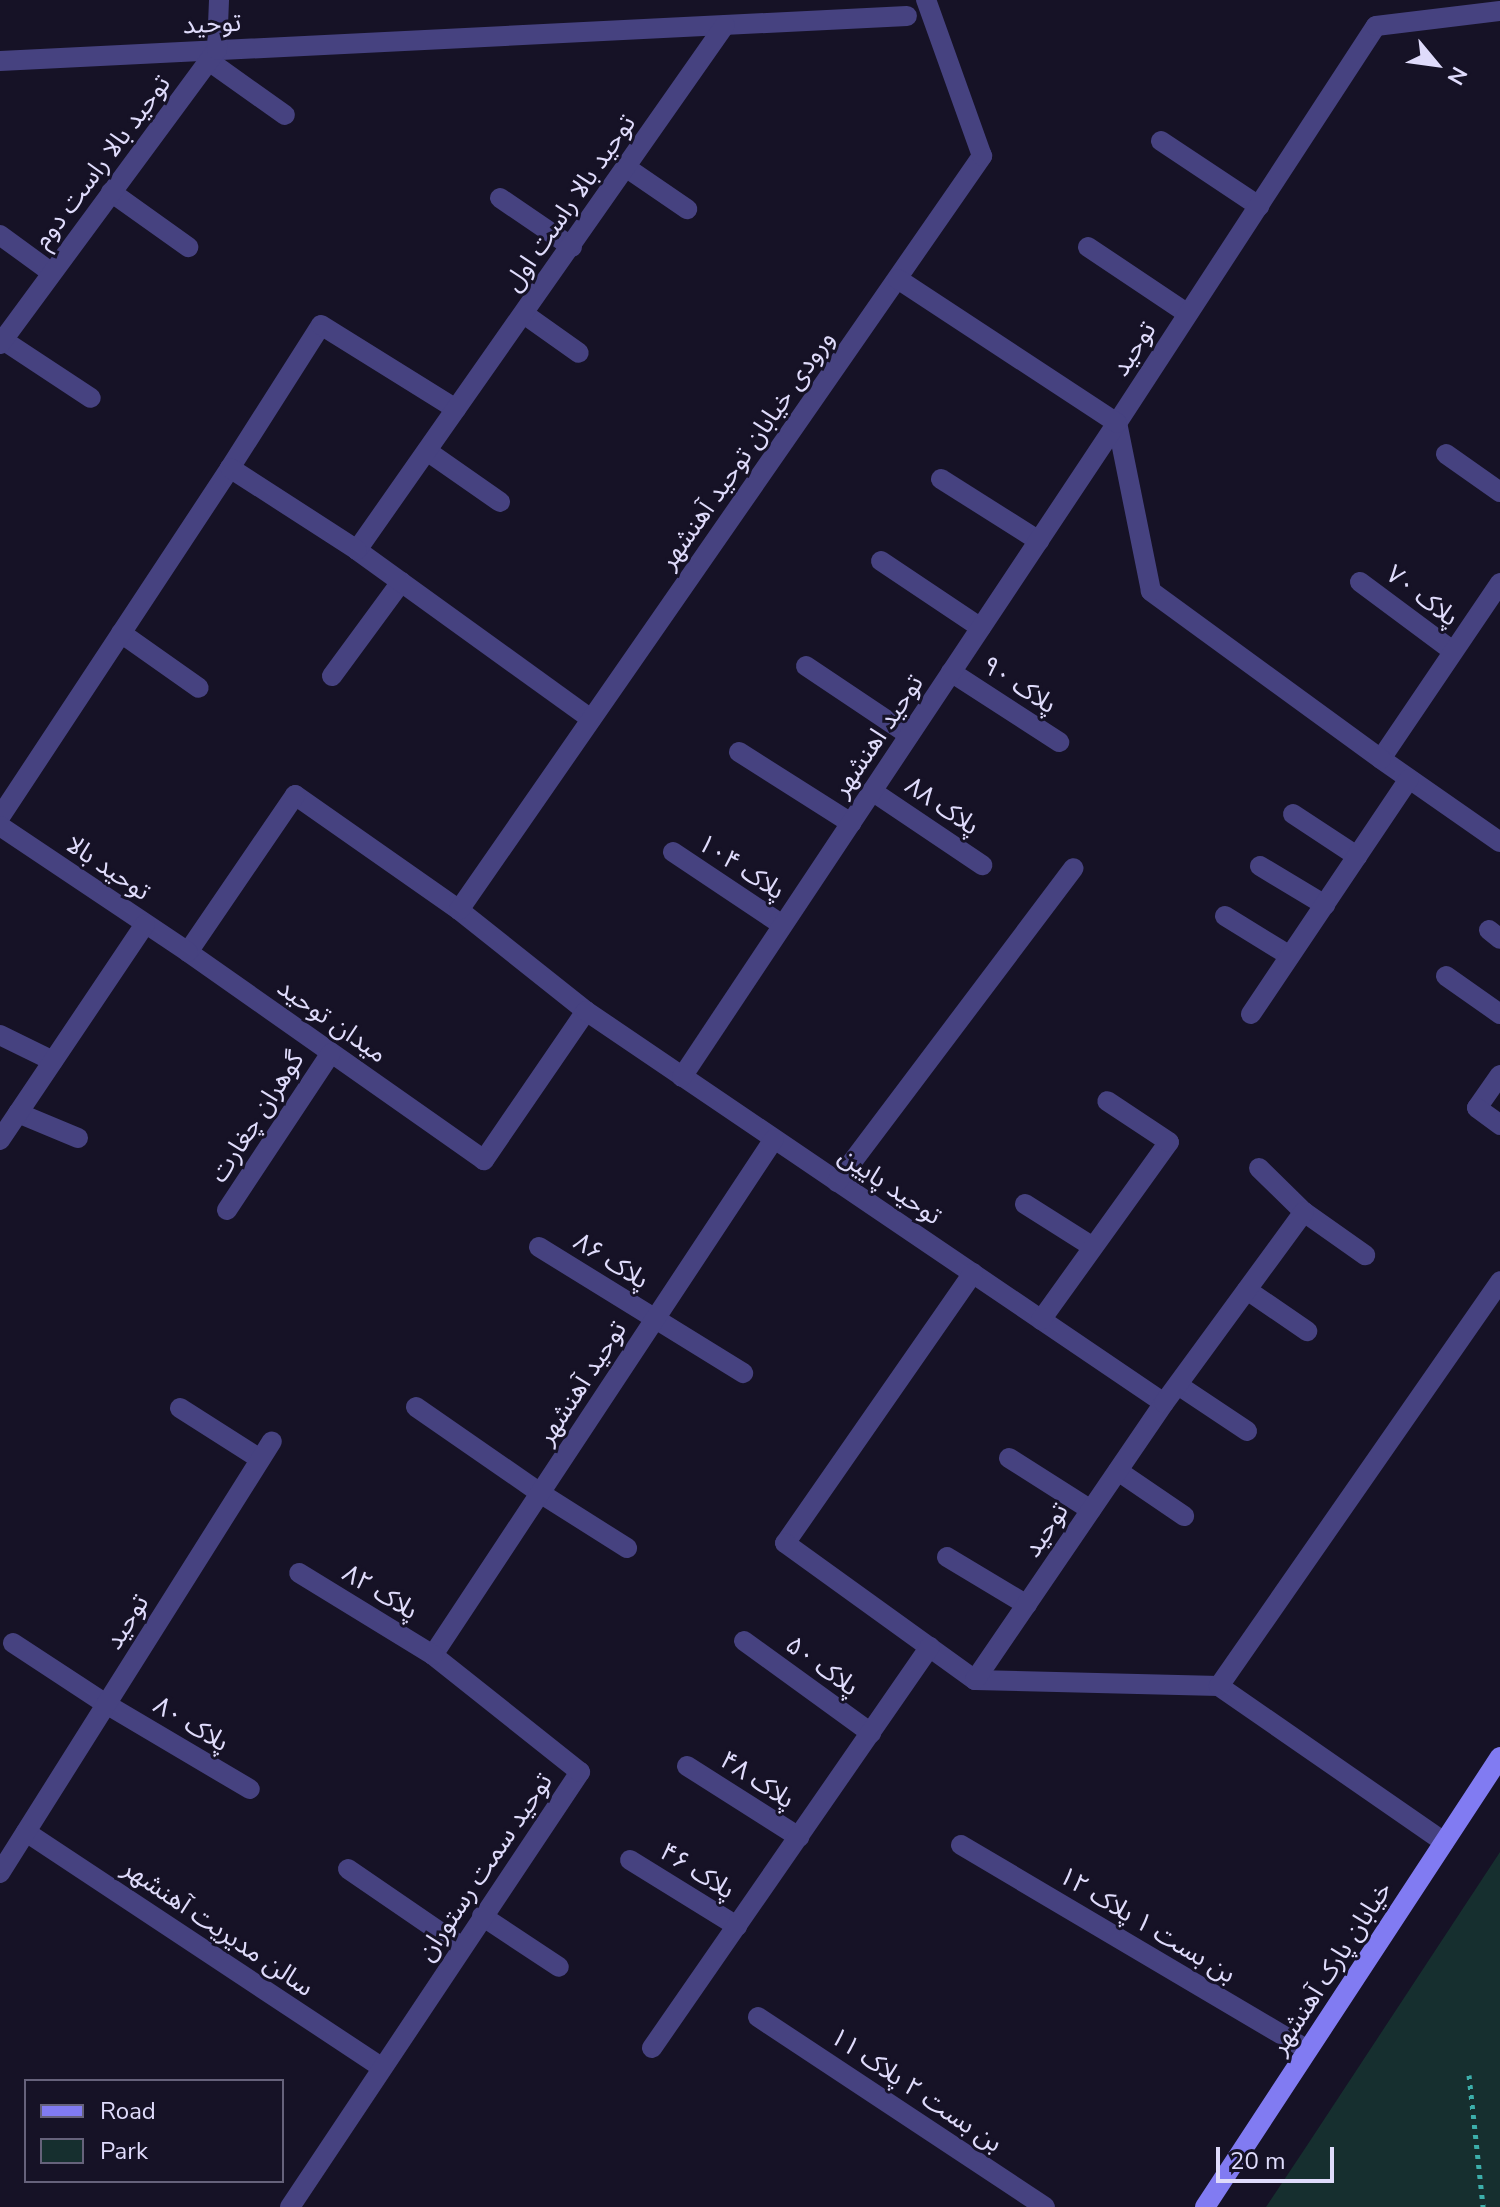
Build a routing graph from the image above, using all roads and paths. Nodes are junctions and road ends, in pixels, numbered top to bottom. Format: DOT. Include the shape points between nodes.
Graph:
graph roads {
  1 [pos="219,0"];
  2 [pos="926,0"];
  3 [pos="1500,11"];
  4 [pos="907,16"];
  5 [pos="725,25"];
  6 [pos="213,56"];
  7 [pos="0,61"];
  8 [pos="285,115"];
  9 [pos="1161,141"];
  10 [pos="627,168"];
  11 [pos="111,192"];
  12 [pos="500,198"];
  13 [pos="1259,206"];
  14 [pos="687,209"];
  15 [pos="0,235"];
  16 [pos="188,247"];
  17 [pos="572,247"];
  18 [pos="1088,247"];
  19 [pos="52,273"];
  20 [pos="898,279"];
  21 [pos="524,314"];
  22 [pos="1188,314"];
  23 [pos="2,342"];
  24 [pos="579,353"];
  25 [pos="91,398"];
  26 [pos="456,409"];
  27 [pos="1117,423"];
  28 [pos="427,451"];
  29 [pos="1446,454"];
  30 [pos="230,468"];
  31 [pos="941,479"];
  32 [pos="1500,492"];
  33 [pos="500,502"];
  34 [pos="1039,541"];
  35 [pos="357,550"];
  36 [pos="881,561"];
  37 [pos="401,582"];
  38 [pos="1360,582"];
  39 [pos="1500,583"];
  40 [pos="981,628"];
  41 [pos="121,633"];
  42 [pos="1453,651"];
  43 [pos="806,666"];
  44 [pos="951,672"];
  45 [pos="332,676"];
  46 [pos="199,688"];
  47 [pos="591,719"];
  48 [pos="909,735"];
  49 [pos="1059,742"];
  50 [pos="739,752"];
  51 [pos="1381,759"];
  52 [pos="1409,779"];
  53 [pos="872,791"];
  54 [pos="1293,814"];
  55 [pos="0,817"];
  56 [pos="851,823"];
  57 [pos="0,826"];
  58 [pos="1500,842"];
  59 [pos="673,852"];
  60 [pos="1357,856"];
  61 [pos="982,865"];
  62 [pos="1260,866"];
  63 [pos="1074,868"];
  64 [pos="1325,905"];
  65 [pos="459,910"];
  66 [pos="1225,916"];
  67 [pos="145,924"];
  68 [pos="781,924"];
  69 [pos="188,952"];
  70 [pos="1290,956"];
  71 [pos="1446,976"];
  72 [pos="586,1011"];
  73 [pos="1251,1014"];
  74 [pos="1500,1014"];
  75 [pos="0,1035"];
  76 [pos="331,1053"];
  77 [pos="53,1061"];
  78 [pos="1500,1075"];
  79 [pos="682,1077"];
  80 [pos="1107,1101"];
  81 [pos="18,1113"];
  82 [pos="1500,1125"];
  83 [pos="78,1138"];
  84 [pos="774,1139"];
  85 [pos="0,1140"];
  86 [pos="1259,1168"];
  87 [pos="837,1182"];
  88 [pos="1025,1204"];
  89 [pos="227,1210"];
  90 [pos="1304,1212"];
  91 [pos="539,1247"];
  92 [pos="1093,1247"];
  93 [pos="1365,1255"];
  94 [pos="973,1273"];
  95 [pos="1500,1281"];
  96 [pos="1247,1290"];
  97 [pos="654,1320"];
  98 [pos="1041,1320"];
  99 [pos="1307,1331"];
  100 [pos="743,1373"];
  101 [pos="1178,1385"];
  102 [pos="1164,1403"];
  103 [pos="416,1407"];
  104 [pos="180,1408"];
  105 [pos="1247,1431"];
  106 [pos="272,1441"];
  107 [pos="1009,1458"];
  108 [pos="260,1459"];
  109 [pos="1118,1471"];
  110 [pos="540,1493"];
  111 [pos="1091,1510"];
  112 [pos="1184,1516"];
  113 [pos="627,1548"];
  114 [pos="947,1557"];
  115 [pos="299,1573"];
  116 [pos="1027,1605"];
  117 [pos="744,1641"];
  118 [pos="13,1643"];
  119 [pos="930,1647"];
  120 [pos="433,1655"];
  121 [pos="975,1680"];
  122 [pos="1219,1686"];
  123 [pos="106,1704"];
  124 [pos="871,1733"];
  125 [pos="1500,1757"];
  126 [pos="687,1766"];
  127 [pos="250,1789"];
  128 [pos="26,1832"];
  129 [pos="799,1837"];
  130 [pos="1444,1842"];
  131 [pos="961,1845"];
  132 [pos="630,1860"];
  133 [pos="348,1869"];
  134 [pos="0,1873"];
  135 [pos="482,1916"];
  136 [pos="737,1926"];
  137 [pos="462,1947"];
  138 [pos="559,1967"];
  139 [pos="758,2017"];
  140 [pos="652,2048"];
  141 [pos="1307,2050"];
  142 [pos="381,2067"];
  143 [pos="1469,2075"];
  144 [pos="290,2207"];
  145 [pos="1045,2207"];
  146 [pos="1205,2207"];
  147 [pos="1483,2207"];
  1 -- 6 [label="street"];
  2 -- 20 [label="street, ورودی خیابان توحید آهنشهر" via="982,156"];
  3 -- 13 [label="street, توحید" via="1376,26"];
  4 -- 5 [label="street, توحید"];
  5 -- 6 [label="street, توحید"];
  5 -- 10 [label="street, توحید بالا راست اول"];
  6 -- 7 [label="street, توحید"];
  6 -- 8 [label="street"];
  6 -- 11 [label="street, توحید بالا راست دوم"];
  9 -- 13 [label="street"];
  10 -- 14 [label="street"];
  10 -- 17 [label="street, توحید بالا راست اول"];
  11 -- 16 [label="street"];
  11 -- 19 [label="street, توحید بالا راست دوم"];
  12 -- 17 [label="street"];
  13 -- 22 [label="street, توحید"];
  15 -- 19 [label="street"];
  17 -- 21 [label="street, توحید بالا راست اول"];
  18 -- 22 [label="street"];
  19 -- 23 [label="street, توحید بالا راست دوم"];
  20 -- 27 [label="street"];
  20 -- 47 [label="street, ورودی خیابان توحید آهنشهر"];
  21 -- 24 [label="street"];
  21 -- 26 [label="street, توحید بالا راست اول"];
  22 -- 27 [label="street, توحید"];
  23 -- 25 [label="street"];
  26 -- 28 [label="street, توحید بالا راست اول"];
  26 -- 30 [label="street" via="321,325"];
  27 -- 34 [label="street, توحید اهنشهر"];
  27 -- 51 [label="street" via="1151,591"];
  28 -- 33 [label="street"];
  28 -- 35 [label="street, توحید بالا راست اول"];
  29 -- 32 [label="street"];
  30 -- 35 [label="street"];
  30 -- 41 [label="street"];
  31 -- 34 [label="street"];
  34 -- 40 [label="street, توحید اهنشهر"];
  35 -- 37 [label="street"];
  36 -- 40 [label="street"];
  37 -- 45 [label="street"];
  37 -- 47 [label="street"];
  38 -- 42 [label="street, پلاک ۷۰"];
  39 -- 42 [label="street"];
  40 -- 44 [label="street, توحید اهنشهر"];
  41 -- 46 [label="street"];
  41 -- 55 [label="street"];
  42 -- 51 [label="street"];
  43 -- 48 [label="street"];
  44 -- 48 [label="street, توحید اهنشهر"];
  44 -- 49 [label="street, پلاک ۹۰"];
  47 -- 65 [label="street, ورودی خیابان توحید آهنشهر"];
  48 -- 53 [label="street, توحید اهنشهر"];
  50 -- 56 [label="street"];
  51 -- 52 [label="street"];
  52 -- 58 [label="street"];
  52 -- 60 [label="street"];
  53 -- 56 [label="street, توحید اهنشهر"];
  53 -- 61 [label="street, پلاک ۸۸"];
  54 -- 60 [label="street"];
  56 -- 68 [label="street, توحید اهنشهر"];
  57 -- 67 [label="street, توحید بالا"];
  59 -- 68 [label="street, پلاک ۱۰۴"];
  60 -- 64 [label="street"];
  62 -- 64 [label="street"];
  63 -- 87 [label="street"];
  64 -- 70 [label="street"];
  65 -- 69 [label="street" via="295,795"];
  65 -- 72 [label="street"];
  66 -- 70 [label="street"];
  67 -- 69 [label="street, توحید بالا"];
  67 -- 77 [label="street"];
  68 -- 79 [label="street, توحید اهنشهر"];
  69 -- 76 [label="street, میدان توحید"];
  70 -- 73 [label="street"];
  71 -- 74 [label="street"];
  72 -- 76 [label="street, میدان توحید" via="484,1160"];
  72 -- 79 [label="street, توحید پایین"];
  75 -- 77 [label="street"];
  76 -- 89 [label="street, گوهران چغارت"];
  77 -- 81 [label="street"];
  78 -- 82 [label="street" via="1477,1108"];
  79 -- 84 [label="street, توحید پایین"];
  80 -- 92 [label="street" via="1169,1142"];
  81 -- 83 [label="street"];
  81 -- 85 [label="street"];
  84 -- 87 [label="street, توحید پایین"];
  84 -- 97 [label="street, توحید آهنشهر"];
  86 -- 90 [label="street"];
  87 -- 94 [label="street, توحید پایین"];
  88 -- 92 [label="street"];
  90 -- 93 [label="street"];
  90 -- 96 [label="street, توحید"];
  91 -- 97 [label="street, پلاک ۸۶"];
  92 -- 98 [label="street"];
  94 -- 98 [label="street, توحید پایین"];
  94 -- 119 [label="street" via="785,1543"];
  95 -- 122 [label="street"];
  96 -- 99 [label="street"];
  96 -- 101 [label="street, توحید"];
  97 -- 100 [label="street, پلاک ۸۶"];
  97 -- 110 [label="street, توحید آهنشهر"];
  98 -- 102 [label="street, توحید پایین"];
  101 -- 102 [label="street, توحید"];
  101 -- 105 [label="street"];
  102 -- 109 [label="street, توحید"];
  103 -- 110 [label="street"];
  104 -- 108 [label="street"];
  106 -- 108 [label="street, توحید"];
  107 -- 111 [label="street"];
  108 -- 123 [label="street, توحید"];
  109 -- 111 [label="street, توحید"];
  109 -- 112 [label="street"];
  110 -- 113 [label="street"];
  110 -- 120 [label="street, توحید آهنشهر"];
  111 -- 116 [label="street, توحید"];
  114 -- 116 [label="street"];
  115 -- 120 [label="street, پلاک ۸۲"];
  116 -- 121 [label="street, توحید"];
  117 -- 124 [label="street, پلاک ۵۰"];
  118 -- 123 [label="street, پلاک ۸۰"];
  119 -- 121 [label="street"];
  119 -- 124 [label="street"];
  120 -- 135 [label="street, توحید سمت رستوران" via="580,1772"];
  121 -- 122 [label="street"];
  122 -- 130 [label="street"];
  123 -- 127 [label="street, پلاک ۸۰"];
  123 -- 128 [label="street, توحید"];
  124 -- 129 [label="street"];
  125 -- 130 [label="street, خیابان پارک آهنشهر"];
  126 -- 129 [label="street, پلاک ۴۸"];
  128 -- 134 [label="street, توحید"];
  128 -- 142 [label="street, سالن مدیریت آهنشهر"];
  129 -- 136 [label="street"];
  130 -- 141 [label="street, خیابان پارک آهنشهر"];
  131 -- 141 [label="street, بن بست ۱ پلاک ۱۲"];
  132 -- 136 [label="street, پلاک ۴۶"];
  133 -- 137 [label="street"];
  135 -- 137 [label="street, توحید سمت رستوران"];
  135 -- 138 [label="street"];
  136 -- 140 [label="street"];
  137 -- 142 [label="street, توحید سمت رستوران"];
  139 -- 145 [label="street, بن بست ۲ پلاک ۱۱"];
  141 -- 146 [label="street, خیابان پارک آهنشهر"];
  142 -- 144 [label="street, توحید سمت رستوران"];
  143 -- 147 [label="path"];
}
